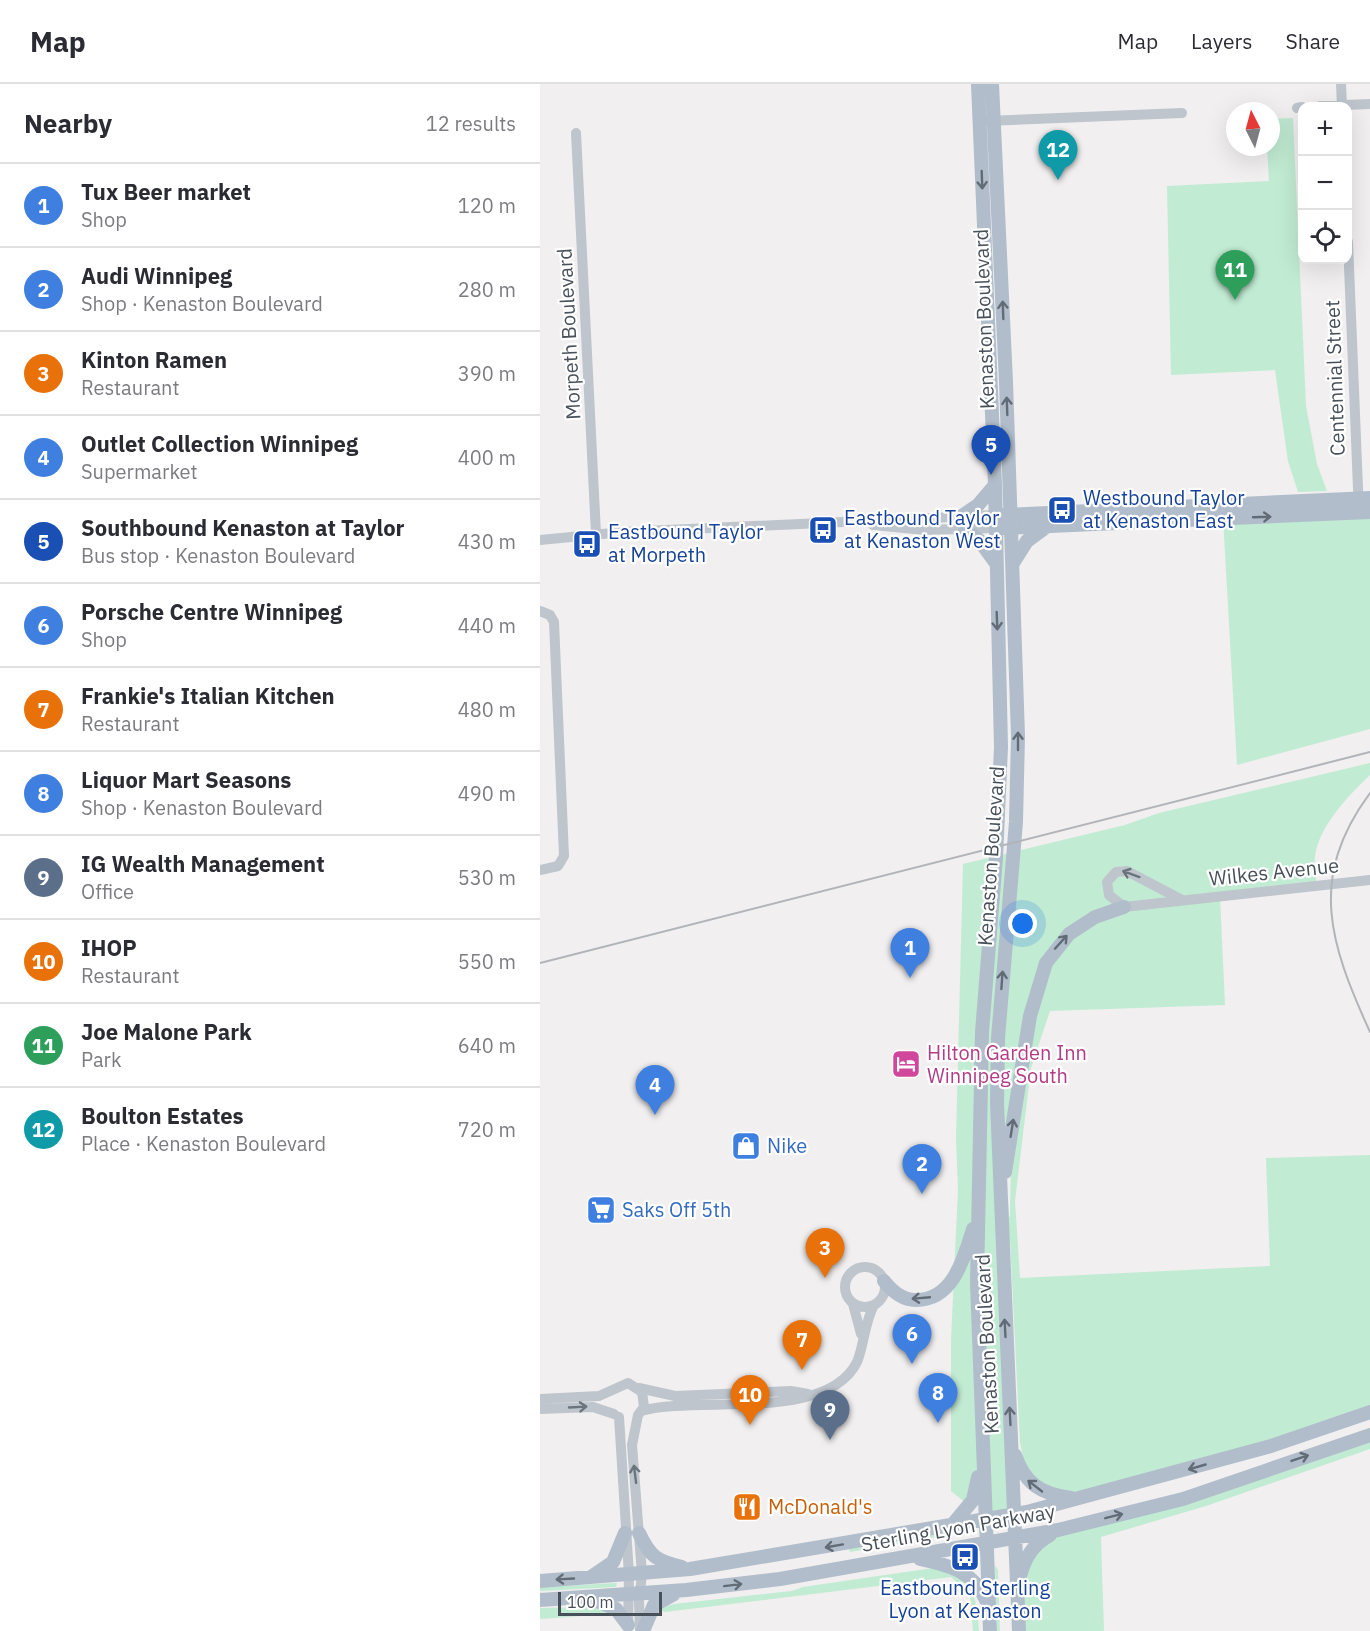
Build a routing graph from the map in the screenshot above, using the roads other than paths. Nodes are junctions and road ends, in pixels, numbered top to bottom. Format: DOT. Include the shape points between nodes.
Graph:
graph roads {
  1 [pos="978,84"];
  2 [pos="992,84"];
  3 [pos="1341,84"];
  4 [pos="1342,102"];
  5 [pos="1370,104"];
  6 [pos="1352,105"];
  7 [pos="1182,113"];
  8 [pos="987,121"];
  9 [pos="576,133"];
  10 [pos="1348,264"];
  11 [pos="995,485"];
  12 [pos="1010,485"];
  13 [pos="1364,505"];
  14 [pos="1038,513"];
  15 [pos="1011,521"];
  16 [pos="963,522"];
  17 [pos="995,522"];
  18 [pos="1047,526"];
  19 [pos="596,534"];
  20 [pos="540,540"];
  21 [pos="995,562"];
  22 [pos="1013,564"];
  23 [pos="540,611"];
  24 [pos="540,870"];
  25 [pos="1370,880"];
  26 [pos="1182,900"];
  27 [pos="1124,907"];
  28 [pos="978,1216"];
  29 [pos="1001,1228"];
  30 [pos="884,1281"];
  31 [pos="853,1304"];
  32 [pos="874,1305"];
  33 [pos="862,1338"];
  34 [pos="639,1388"];
  35 [pos="612,1390"];
  36 [pos="812,1395"];
  37 [pos="540,1399"];
  38 [pos="540,1409"];
  39 [pos="1370,1412"];
  40 [pos="640,1413"];
  41 [pos="617,1416"];
  42 [pos="1370,1435"];
  43 [pos="1011,1445"];
  44 [pos="983,1457"];
  45 [pos="1082,1499"];
  46 [pos="1014,1514"];
  47 [pos="985,1520"];
  48 [pos="954,1524"];
  49 [pos="1058,1530"];
  50 [pos="632,1533"];
  51 [pos="1016,1538"];
  52 [pos="986,1544"];
  53 [pos="909,1557"];
  54 [pos="690,1569"];
  55 [pos="635,1575"];
  56 [pos="589,1578"];
  57 [pos="540,1581"];
  58 [pos="1017,1587"];
  59 [pos="686,1590"];
  60 [pos="634,1594"];
  61 [pos="586,1597"];
  62 [pos="540,1599"];
  63 [pos="989,1605"];
  64 [pos="635,1629"];
  65 [pos="990,1631"];
  66 [pos="1019,1631"];
  1 -- 8 [label="main road, Kenaston Boulevard"];
  2 -- 8 [label="main road, Kenaston Boulevard"];
  3 -- 4 [label="street"];
  5 -- 6 [label="street"];
  7 -- 8 [label="street"];
  8 -- 11 [label="main road, Kenaston Boulevard, one-way"];
  12 -- 8 [label="main road, Kenaston Boulevard, one-way"];
  9 -- 19 [label="street, Morpeth Boulevard"];
  10 -- 13 [label="street, Centennial Street"];
  11 -- 16 [label="main road"];
  11 -- 17 [label="main road, Kenaston Boulevard"];
  12 -- 14 [label="main road" via="1019,501"];
  12 -- 15 [label="main road, Kenaston Boulevard"];
  13 -- 14 [label="main road"];
  18 -- 13 [label="main road, one-way"];
  14 -- 15 [label="main road"];
  15 -- 17 [label="main road"];
  15 -- 18 [label="main road"];
  15 -- 22 [label="main road, Kenaston Boulevard"];
  16 -- 17 [label="street"];
  16 -- 19 [label="street" via="835,522"];
  16 -- 21 [label="main road"];
  17 -- 21 [label="main road, Kenaston Boulevard"];
  18 -- 22 [label="main road" via="1027,541"];
  19 -- 20 [label="street"];
  21 -- 28 [label="main road, Kenaston Boulevard, one-way" via="1001,788 982,1032"];
  29 -- 22 [label="main road, Kenaston Boulevard, one-way" via="996,1103 998,1038 1017,784"];
  23 -- 24 [label="street" via="550,615 554,622 564,856 558,866"];
  25 -- 26 [label="street, Wilkes Avenue"];
  26 -- 27 [label="street, Wilkes Avenue"];
  26 -- 27 [label="street, one-way" via="1121,870 1112,874 1107,888"];
  29 -- 27 [label="main road, one-way" via="1006,1161 1030,1016 1046,963 1069,934 1095,917"];
  28 -- 30 [label="main road, one-way" via="955,1277 940,1293 912,1300 890,1290"];
  28 -- 44 [label="main road, Kenaston Boulevard" via="976,1318"];
  43 -- 29 [label="main road, Kenaston Boulevard, one-way"];
  30 -- 31 [label="street" via="872,1268 853,1271 845,1289"];
  30 -- 32 [label="street" via="883,1296"];
  31 -- 32 [label="street"];
  31 -- 33 [label="street"];
  32 -- 33 [label="street"];
  33 -- 36 [label="street" via="857,1362 845,1378"];
  34 -- 35 [label="street" via="622,1384"];
  34 -- 36 [label="street" via="675,1396 790,1391"];
  34 -- 40 [label="street" via="644,1397"];
  35 -- 37 [label="street" via="600,1396"];
  35 -- 41 [label="street" via="609,1406"];
  36 -- 40 [label="street" via="790,1401 659,1406"];
  38 -- 41 [label="street, one-way" via="593,1407"];
  39 -- 45 [label="main road, Sterling Lyon Parkway, one-way" via="1271,1446"];
  40 -- 41 [label="street" via="629,1419"];
  50 -- 40 [label="street, one-way" via="632,1444"];
  41 -- 50 [label="street"];
  49 -- 42 [label="main road, Sterling Lyon Parkway, one-way" via="1183,1499"];
  45 -- 43 [label="main road, one-way" via="1055,1496 1033,1486 1018,1466"];
  43 -- 46 [label="main road, Kenaston Boulevard"];
  44 -- 47 [label="main road, Kenaston Boulevard"];
  44 -- 48 [label="main road" via="973,1500"];
  45 -- 46 [label="main road, Sterling Lyon Parkway"];
  46 -- 47 [label="main road, Sterling Lyon Parkway"];
  46 -- 51 [label="main road, Kenaston Boulevard"];
  47 -- 48 [label="main road, Sterling Lyon Parkway"];
  47 -- 52 [label="main road, Kenaston Boulevard"];
  48 -- 54 [label="main road, Sterling Lyon Parkway, one-way"];
  49 -- 51 [label="main road, Sterling Lyon Parkway"];
  49 -- 58 [label="main road" via="1039,1541 1028,1555"];
  50 -- 54 [label="main road" via="656,1558"];
  50 -- 55 [label="street"];
  50 -- 56 [label="main road" via="613,1562"];
  51 -- 52 [label="main road, Sterling Lyon Parkway"];
  51 -- 58 [label="main road, Kenaston Boulevard"];
  52 -- 53 [label="main road, Sterling Lyon Parkway"];
  52 -- 63 [label="main road, Kenaston Boulevard"];
  59 -- 53 [label="main road, Sterling Lyon Parkway, one-way"];
  53 -- 63 [label="main road" via="959,1569 978,1585"];
  54 -- 55 [label="main road, Sterling Lyon Parkway"];
  55 -- 56 [label="main road, Sterling Lyon Parkway"];
  55 -- 60 [label="street"];
  56 -- 57 [label="main road, Sterling Lyon Parkway, one-way"];
  58 -- 66 [label="main road, Kenaston Boulevard"];
  59 -- 60 [label="main road, Sterling Lyon Parkway"];
  59 -- 64 [label="main road" via="654,1605"];
  60 -- 61 [label="main road, Sterling Lyon Parkway"];
  60 -- 64 [label="street"];
  61 -- 62 [label="main road, Sterling Lyon Parkway"];
  61 -- 64 [label="main road" via="616,1609"];
  63 -- 65 [label="main road, Kenaston Boulevard"];
}
